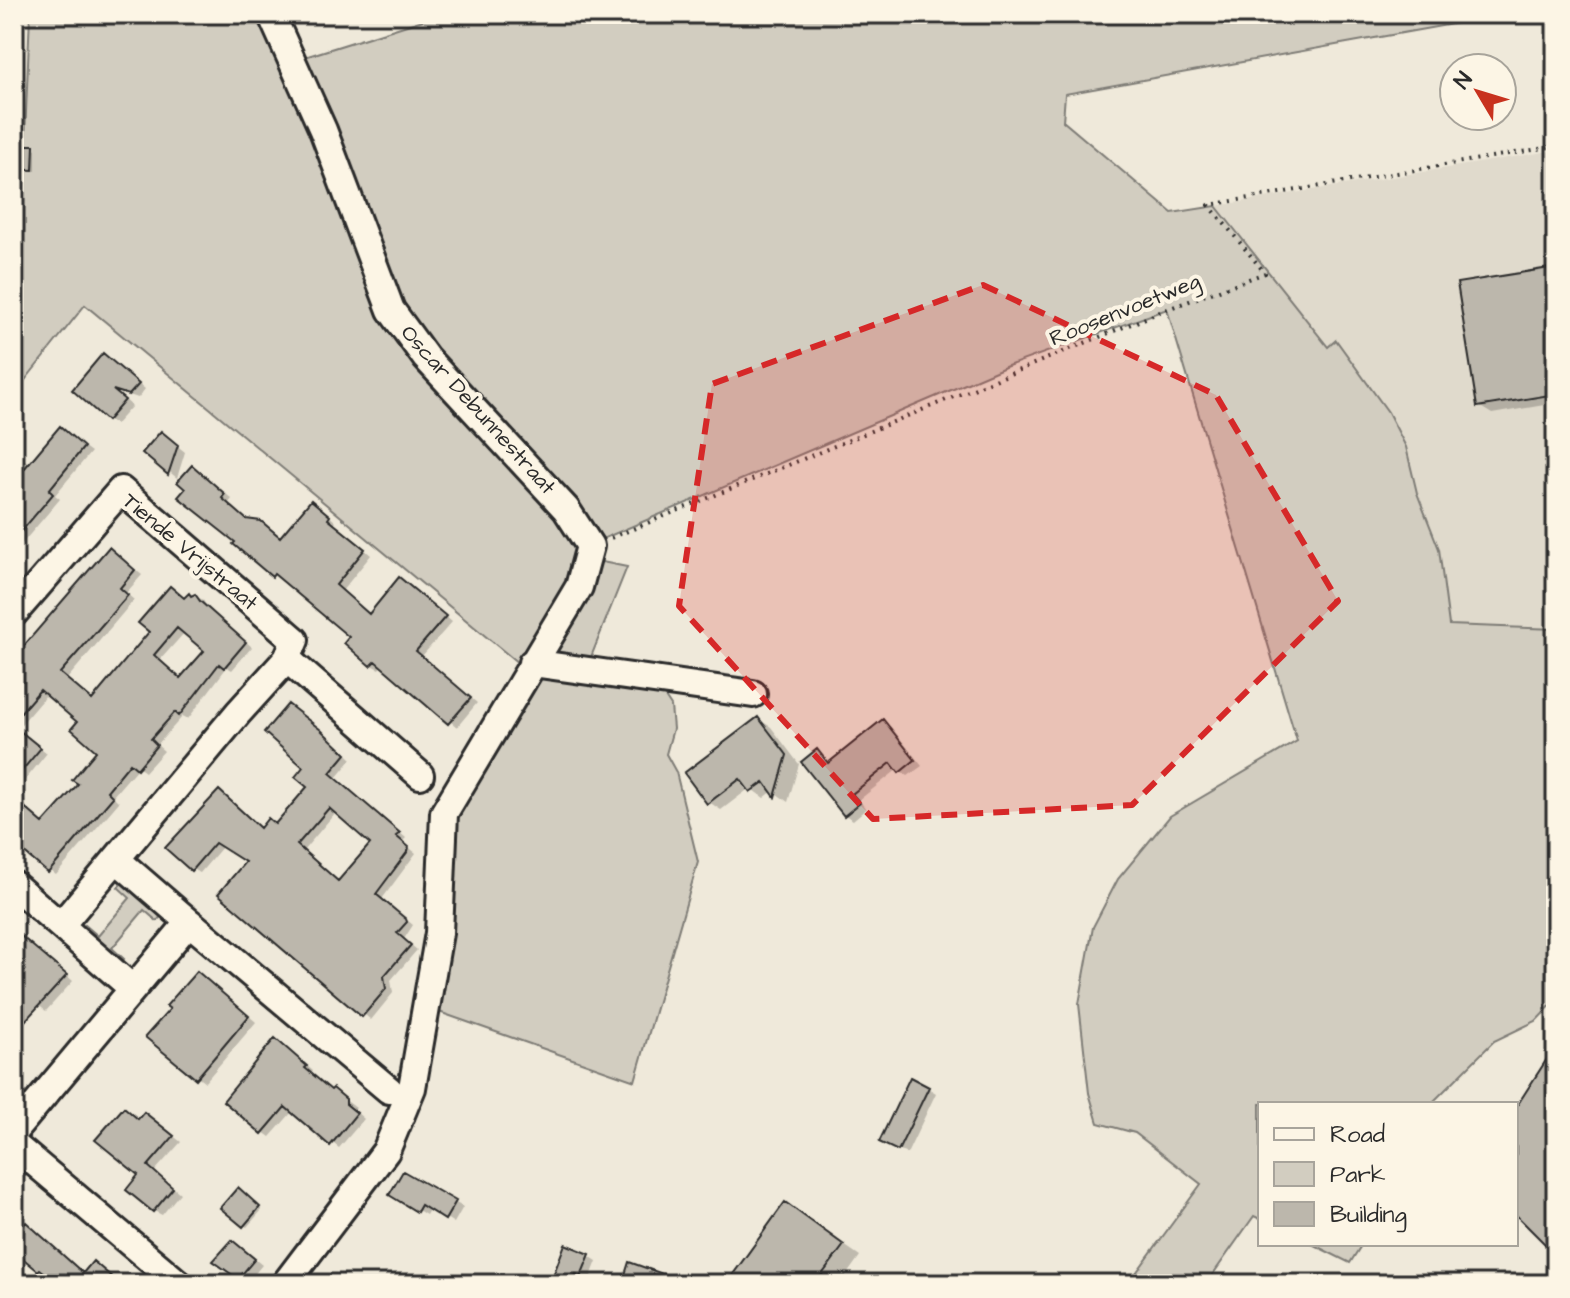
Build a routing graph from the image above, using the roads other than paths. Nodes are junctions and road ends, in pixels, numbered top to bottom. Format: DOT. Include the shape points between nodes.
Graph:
graph roads {
  1 [pos="271,14"];
  2 [pos="14,613"];
  3 [pos="287,659"];
  4 [pos="532,663"];
  5 [pos="753,694"];
  6 [pos="420,775"];
  7 [pos="116,859"];
  8 [pos="14,885"];
  9 [pos="189,922"];
  10 [pos="61,925"];
  11 [pos="132,988"];
  12 [pos="389,1090"];
  13 [pos="14,1131"];
  14 [pos="14,1145"];
  15 [pos="179,1284"];
  16 [pos="285,1284"];
  1 -- 4 [label="street, Oscar Debunnestraat" via="323,130 391,310 426,358 566,509 590,546 579,587"];
  2 -- 3 [label="street, Tiende Vrijstraat" via="121,490 295,640"];
  3 -- 6 [label="street"];
  3 -- 7 [label="street"];
  4 -- 5 [label="street"];
  4 -- 16 [label="street" via="444,813 439,933 412,1088 386,1151"];
  7 -- 9 [label="street"];
  7 -- 10 [label="street"];
  8 -- 10 [label="street"];
  9 -- 11 [label="street"];
  9 -- 12 [label="street"];
  10 -- 11 [label="street"];
  11 -- 13 [label="street"];
  14 -- 15 [label="street"];
}
